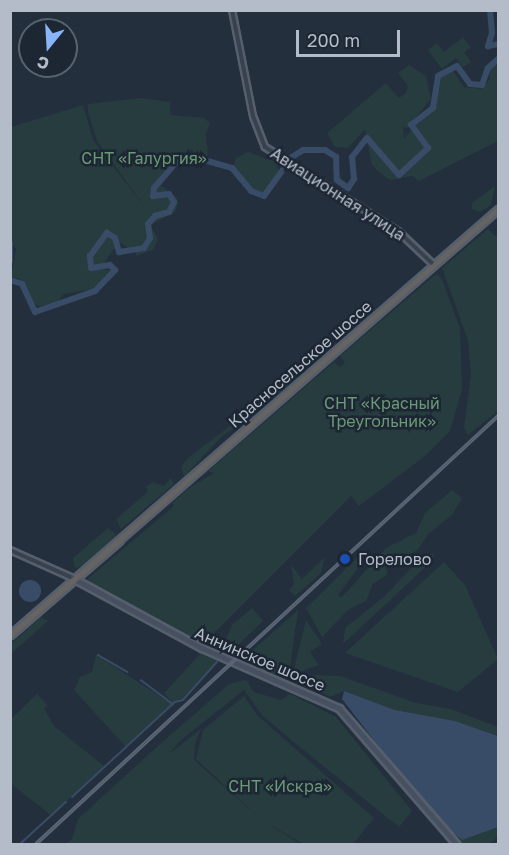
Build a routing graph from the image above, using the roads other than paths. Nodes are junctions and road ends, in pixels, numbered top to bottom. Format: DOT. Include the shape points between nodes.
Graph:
graph roads {
  1 [pos="232,10"];
  2 [pos="498,209"];
  3 [pos="434,265"];
  4 [pos="10,550"];
  5 [pos="75,579"];
  6 [pos="10,635"];
  7 [pos="457,844"];
  1 -- 3 [label="street, Авиационная улица" via="258,136 280,159 404,235"];
  2 -- 3 [label="highway, Красносельское шоссе"];
  3 -- 5 [label="highway, Красносельское шоссе"];
  4 -- 5 [label="street, Аннинское шоссе"];
  5 -- 6 [label="highway, Красносельское шоссе"];
  5 -- 7 [label="main road, Аннинское шоссе" via="202,648 339,708"];
}
